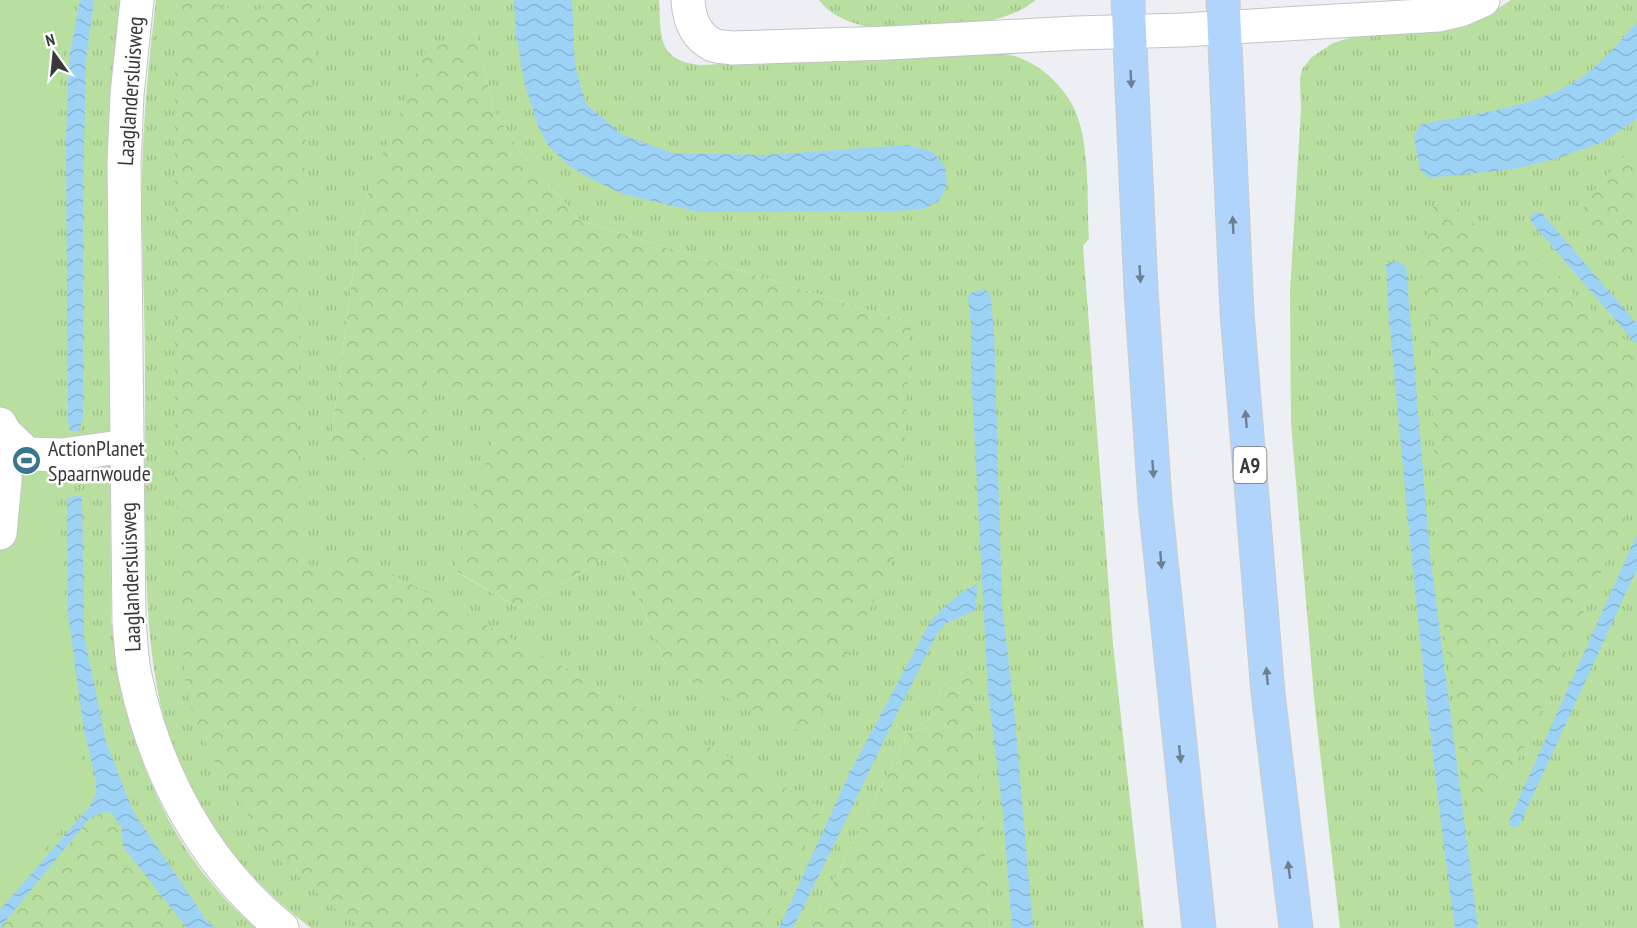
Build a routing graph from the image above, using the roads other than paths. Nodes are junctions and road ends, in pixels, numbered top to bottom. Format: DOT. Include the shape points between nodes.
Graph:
graph roads {
  1 [pos="137,0"];
  2 [pos="688,0"];
  3 [pos="1483,0"];
  4 [pos="1224,14"];
  5 [pos="1128,16"];
  6 [pos="3,429"];
  7 [pos="127,446"];
  8 [pos="0,533"];
  9 [pos="282,928"];
  10 [pos="1199,928"];
  11 [pos="1296,928"];
  1 -- 7 [label="street, Laaglandersluisweg" via="124,163"];
  2 -- 5 [label="street" via="689,15 698,33 714,45 732,48"];
  3 -- 4 [label="street" via="1439,15"];
  4 -- 5 [label="street"];
  11 -- 4 [label="highway, A9, one-way" via="1268,693 1237,313"];
  5 -- 10 [label="highway, one-way" via="1155,502"];
  6 -- 7 [label="street" via="27,454 62,455"];
  6 -- 8 [label="street" via="5,481"];
  7 -- 9 [label="street, Laaglandersluisweg" via="129,622 146,721 182,806 209,853 239,889"];
}
